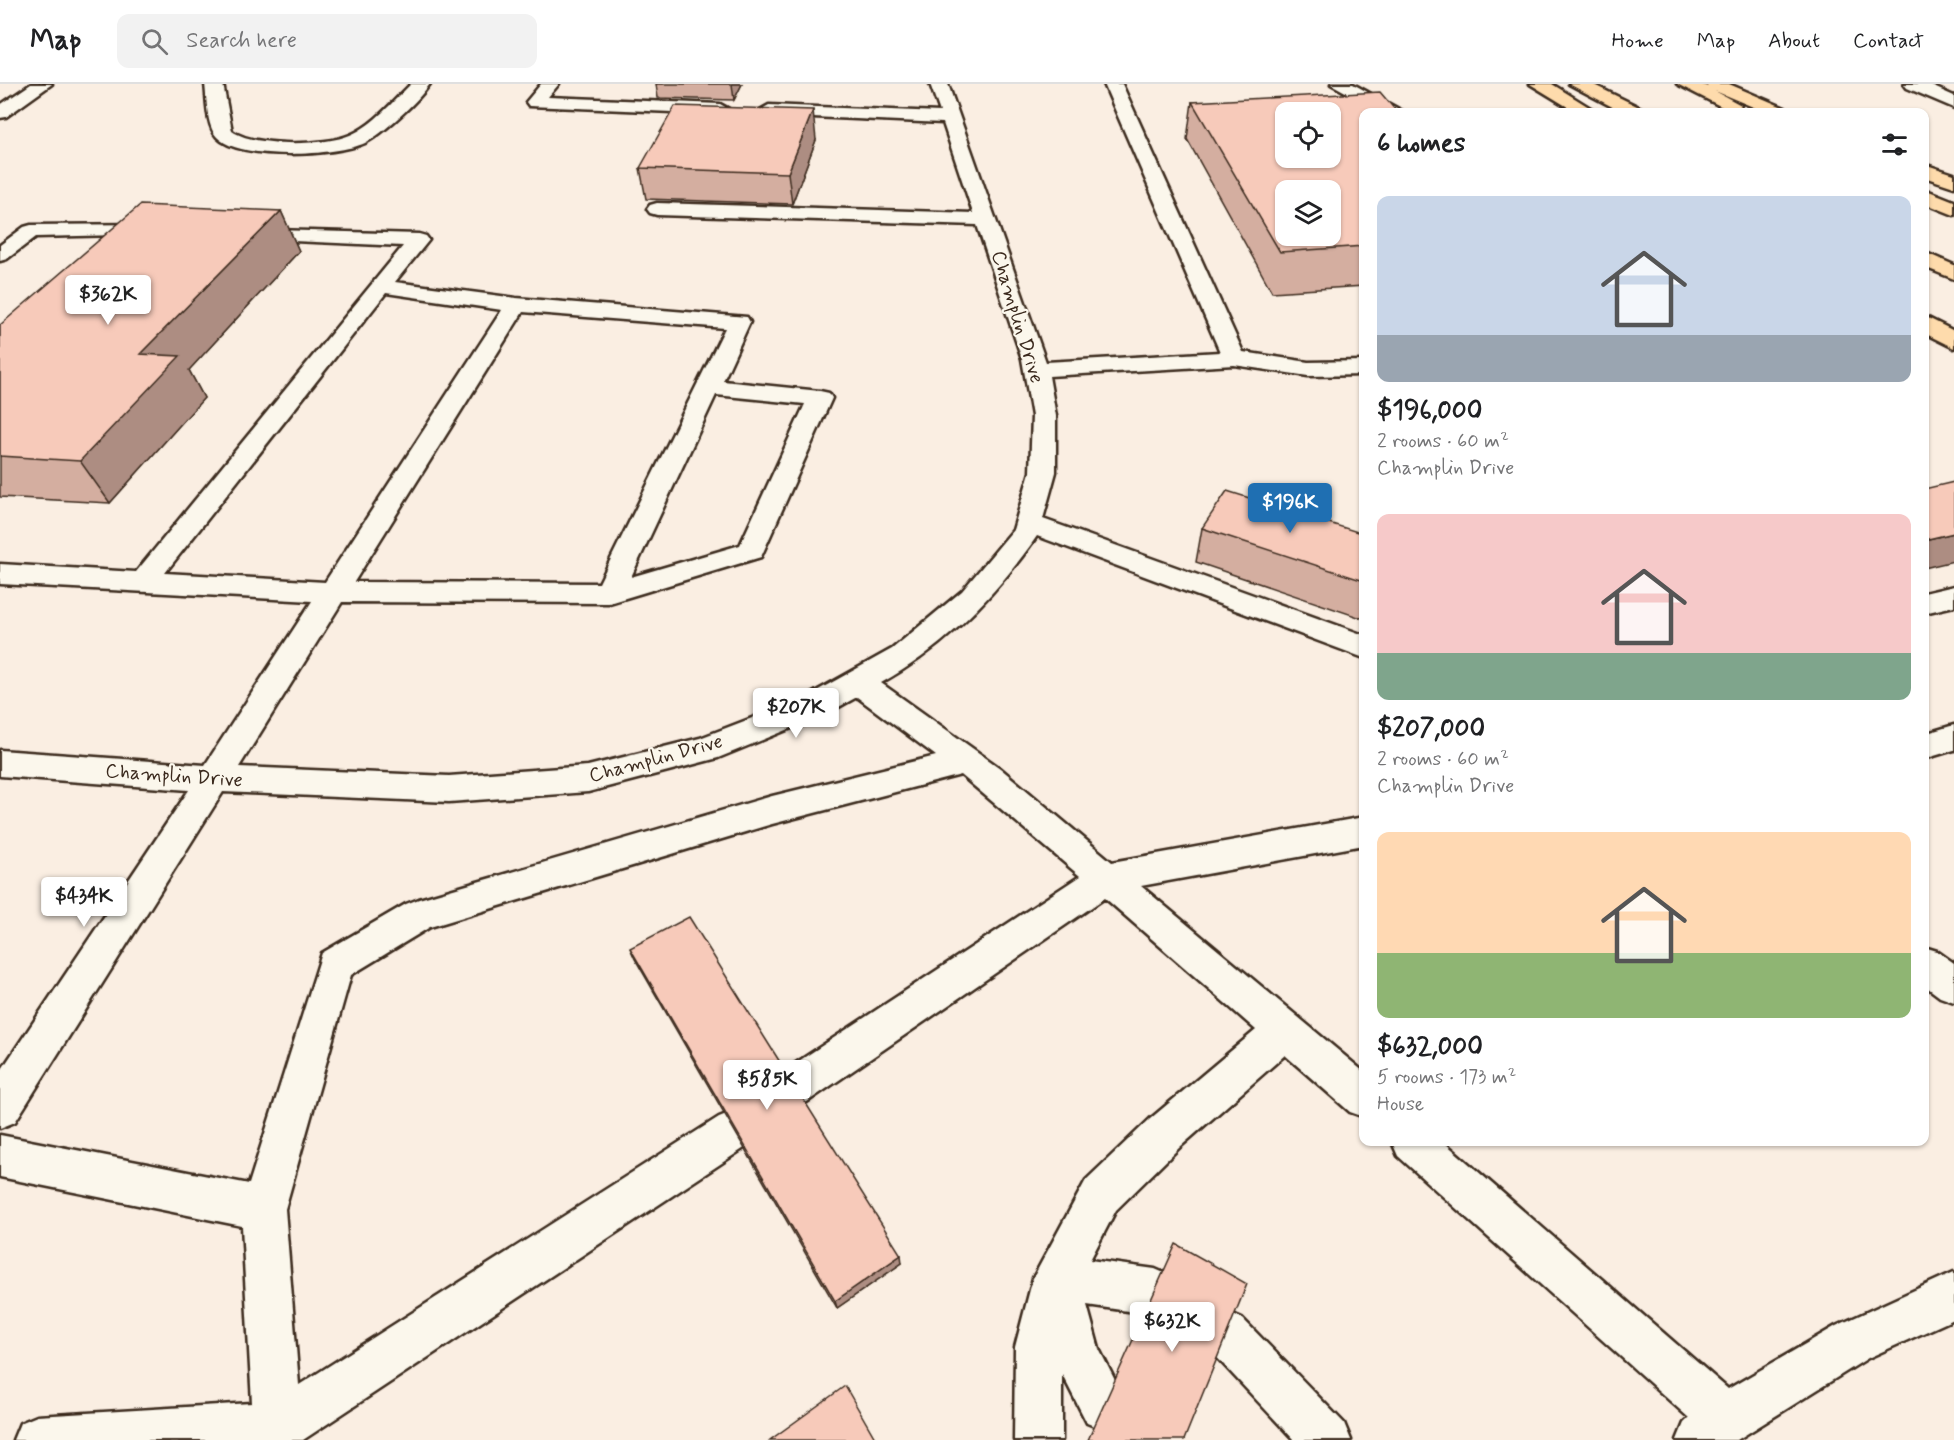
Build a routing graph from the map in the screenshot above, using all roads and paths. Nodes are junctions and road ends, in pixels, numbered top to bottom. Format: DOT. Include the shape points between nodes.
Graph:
graph roads {
  1 [pos="43,84"];
  2 [pos="214,84"];
  3 [pos="421,84"];
  4 [pos="550,84"];
  5 [pos="939,84"];
  6 [pos="1113,84"];
  7 [pos="1341,84"];
  8 [pos="1539,84"];
  9 [pos="1578,84"];
  10 [pos="1686,84"];
  11 [pos="1714,84"];
  12 [pos="1912,84"];
  13 [pos="786,93"];
  14 [pos="1954,103"];
  15 [pos="1387,108"];
  16 [pos="1581,108"];
  17 [pos="1627,108"];
  18 [pos="1738,108"];
  19 [pos="1770,108"];
  20 [pos="778,111"];
  21 [pos="0,113"];
  22 [pos="950,118"];
  23 [pos="1929,172"];
  24 [pos="1954,181"];
  25 [pos="1929,197"];
  26 [pos="657,209"];
  27 [pos="1954,209"];
  28 [pos="985,219"];
  29 [pos="0,229"];
  30 [pos="31,231"];
  31 [pos="182,231"];
  32 [pos="229,233"];
  33 [pos="0,255"];
  34 [pos="1929,260"];
  35 [pos="1954,273"];
  36 [pos="380,286"];
  37 [pos="516,305"];
  38 [pos="1929,326"];
  39 [pos="1954,341"];
  40 [pos="1234,358"];
  41 [pos="1359,368"];
  42 [pos="1036,370"];
  43 [pos="708,387"];
  44 [pos="1029,523"];
  45 [pos="0,574"];
  46 [pos="143,582"];
  47 [pos="333,592"];
  48 [pos="609,593"];
  49 [pos="1954,596"];
  50 [pos="1929,602"];
  51 [pos="1359,645"];
  52 [pos="858,682"];
  53 [pos="1954,737"];
  54 [pos="1929,745"];
  55 [pos="967,761"];
  56 [pos="0,763"];
  57 [pos="214,779"];
  58 [pos="1359,832"];
  59 [pos="1106,878"];
  60 [pos="1929,967"];
  61 [pos="1954,985"];
  62 [pos="1286,1030"];
  63 [pos="793,1088"];
  64 [pos="1359,1094"];
  65 [pos="0,1108"];
  66 [pos="734,1131"];
  67 [pos="1417,1146"];
  68 [pos="0,1156"];
  69 [pos="263,1209"];
  70 [pos="1056,1278"];
  71 [pos="1155,1292"];
  72 [pos="1954,1295"];
  73 [pos="1226,1334"];
  74 [pos="1104,1406"];
  75 [pos="1713,1429"];
  76 [pos="279,1433"];
  77 [pos="37,1440"];
  78 [pos="1038,1440"];
  79 [pos="1327,1440"];
  1 -- 21 [label="street"];
  2 -- 3 [label="street" via="223,133 231,141 311,148 358,139"];
  4 -- 20 [label="street" via="535,102"];
  5 -- 22 [label="street, Champlin Drive"];
  6 -- 40 [label="street"];
  7 -- 15 [label="street"];
  8 -- 16 [label="highway"];
  9 -- 17 [label="highway"];
  10 -- 18 [label="highway"];
  11 -- 19 [label="highway"];
  12 -- 14 [label="street"];
  13 -- 20 [label="street"];
  20 -- 22 [label="street"];
  22 -- 28 [label="street, Champlin Drive"];
  23 -- 24 [label="highway"];
  25 -- 27 [label="highway"];
  26 -- 28 [label="street"];
  28 -- 42 [label="street, Champlin Drive"];
  29 -- 30 [label="street"];
  30 -- 31 [label="street"];
  30 -- 33 [label="street"];
  32 -- 36 [label="street" via="419,240"];
  34 -- 35 [label="highway"];
  36 -- 37 [label="street"];
  36 -- 46 [label="street"];
  37 -- 43 [label="street" via="739,322"];
  37 -- 47 [label="street"];
  38 -- 39 [label="highway"];
  40 -- 41 [label="street" via="1308,369"];
  40 -- 42 [label="street"];
  42 -- 44 [label="street, Champlin Drive" via="1044,416 1043,472"];
  43 -- 48 [label="street"];
  43 -- 48 [label="street" via="820,398 751,551"];
  44 -- 51 [label="street"];
  44 -- 52 [label="street, Champlin Drive" via="1026,532 972,598 903,657"];
  45 -- 46 [label="street"];
  46 -- 47 [label="street"];
  47 -- 48 [label="street"];
  47 -- 57 [label="street"];
  49 -- 50 [label="street"];
  52 -- 55 [label="street"];
  52 -- 57 [label="street, Champlin Drive" via="815,706 706,749 588,779 449,789"];
  53 -- 54 [label="street"];
  55 -- 59 [label="street"];
  55 -- 69 [label="street" via="772,810 419,915 336,965"];
  56 -- 57 [label="street, Champlin Drive"];
  57 -- 65 [label="street"];
  58 -- 59 [label="street"];
  59 -- 62 [label="street"];
  59 -- 63 [label="street"];
  60 -- 61 [label="street"];
  62 -- 64 [label="street"];
  62 -- 70 [label="street" via="1165,1133 1101,1195"];
  66 -- 76 [label="street"];
  67 -- 75 [label="street"];
  68 -- 69 [label="street"];
  69 -- 76 [label="street"];
  70 -- 71 [label="street"];
  70 -- 74 [label="street" via="1078,1357"];
  70 -- 78 [label="street" via="1038,1347"];
  72 -- 75 [label="street" via="1852,1342"];
  73 -- 79 [label="street"];
  76 -- 77 [label="street"];
}
